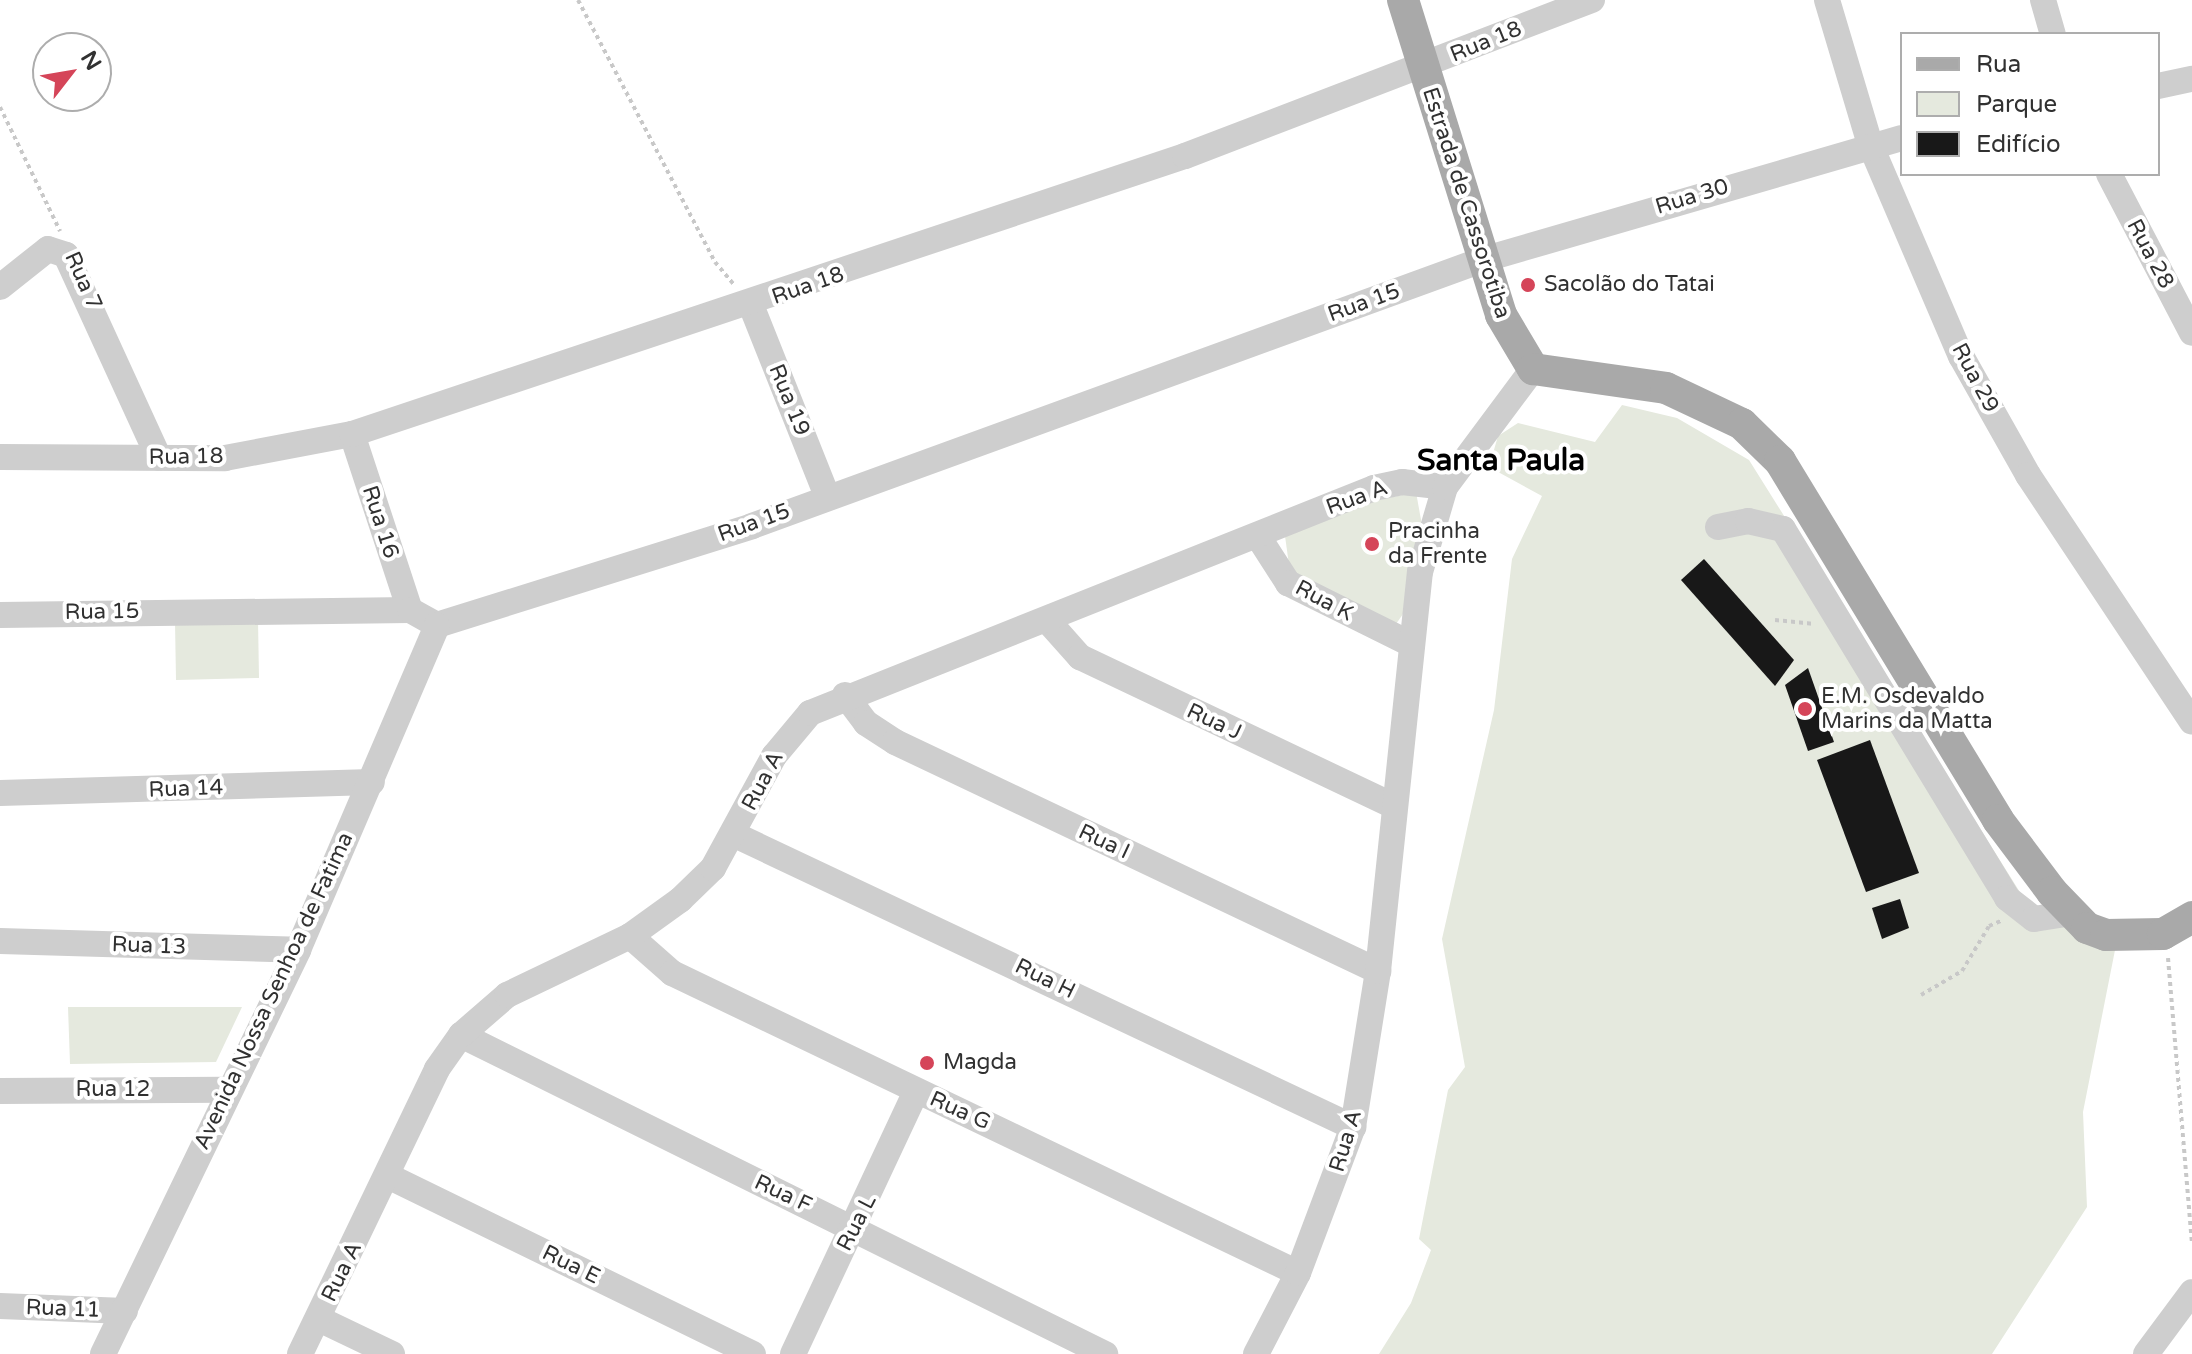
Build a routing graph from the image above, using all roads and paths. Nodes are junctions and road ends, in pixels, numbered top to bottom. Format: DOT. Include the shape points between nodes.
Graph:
graph roads {
  1 [pos="578,0"];
  2 [pos="1403,0"];
  3 [pos="1592,0"];
  4 [pos="1827,0"];
  5 [pos="2043,0"];
  6 [pos="2052,32"];
  7 [pos="1422,68"];
  8 [pos="2192,79"];
  9 [pos="2160,86"];
  10 [pos="0,107"];
  11 [pos="1900,138"];
  12 [pos="1870,144"];
  13 [pos="2110,176"];
  14 [pos="1482,260"];
  15 [pos="77,268"];
  16 [pos="0,287"];
  17 [pos="751,305"];
  18 [pos="2192,333"];
  19 [pos="1533,369"];
  20 [pos="352,434"];
  21 [pos="0,457"];
  22 [pos="159,458"];
  23 [pos="1445,487"];
  24 [pos="827,496"];
  25 [pos="1718,527"];
  26 [pos="1259,538"];
  27 [pos="410,610"];
  28 [pos="0,615"];
  29 [pos="1836,617"];
  30 [pos="1047,620"];
  31 [pos="1775,620"];
  32 [pos="437,625"];
  33 [pos="1409,643"];
  34 [pos="845,695"];
  35 [pos="2192,722"];
  36 [pos="372,782"];
  37 [pos="0,793"];
  38 [pos="1394,806"];
  39 [pos="735,835"];
  40 [pos="2021,912"];
  41 [pos="2071,913"];
  42 [pos="2192,917"];
  43 [pos="2163,934"];
  44 [pos="630,936"];
  45 [pos="0,941"];
  46 [pos="298,950"];
  47 [pos="1378,971"];
  48 [pos="1921,995"];
  49 [pos="461,1035"];
  50 [pos="225,1090"];
  51 [pos="0,1091"];
  52 [pos="916,1091"];
  53 [pos="1353,1127"];
  54 [pos="388,1176"];
  55 [pos="855,1226"];
  56 [pos="2192,1241"];
  57 [pos="1298,1273"];
  58 [pos="2192,1292"];
  59 [pos="0,1306"];
  60 [pos="125,1311"];
  61 [pos="319,1319"];
  62 [pos="103,1354"];
  63 [pos="300,1354"];
  64 [pos="392,1354"];
  65 [pos="753,1354"];
  66 [pos="793,1354"];
  67 [pos="1105,1354"];
  68 [pos="1256,1354"];
  69 [pos="2146,1354"];
  1 -- 17 [label="path" via="715,262"];
  2 -- 7 [label="main road, Estrada de Cassorotiba"];
  3 -- 7 [label="street, Rua 18"];
  4 -- 12 [label="street, Rua 29"];
  5 -- 6 [label="street"];
  7 -- 14 [label="main road, Estrada de Cassorotiba"];
  7 -- 17 [label="street, Rua 18"];
  8 -- 9 [label="street"];
  10 -- 15 [label="path, Rua 7"];
  11 -- 12 [label="street, Rua 30"];
  12 -- 14 [label="street, Rua 30"];
  12 -- 35 [label="street, Rua 29" via="1976,383"];
  13 -- 18 [label="street, Rua 28"];
  14 -- 19 [label="main road, Estrada de Cassorotiba" via="1511,337"];
  14 -- 24 [label="street, Rua 15"];
  15 -- 16 [label="street" via="48,249"];
  15 -- 22 [label="street, Rua 7"];
  17 -- 20 [label="street, Rua 18"];
  17 -- 24 [label="street, Rua 19"];
  19 -- 23 [label="street, Rua A"];
  19 -- 41 [label="main road" via="1636,381 1700,400 1742,424 1780,461 1998,820"];
  20 -- 22 [label="street, Rua 18" via="225,458"];
  20 -- 27 [label="street, Rua 16"];
  21 -- 22 [label="street, Rua 18"];
  23 -- 26 [label="street, Rua A" via="1402,482 1374,488"];
  23 -- 33 [label="street, Rua A"];
  24 -- 32 [label="street, Rua 15"];
  25 -- 29 [label="street" via="1748,521 1783,529"];
  26 -- 30 [label="street, Rua A"];
  26 -- 33 [label="street, Rua K" via="1288,583"];
  27 -- 28 [label="street, Rua 15"];
  27 -- 32 [label="street, Rua 15"];
  29 -- 31 [label="path" via="1813,625"];
  29 -- 40 [label="street" via="1986,867"];
  30 -- 34 [label="street, Rua A"];
  30 -- 38 [label="street, Rua J" via="1080,657"];
  32 -- 36 [label="street, Avenida Nossa Senhoa de Fatima"];
  33 -- 38 [label="street, Rua A"];
  34 -- 39 [label="street, Rua A" via="792,729"];
  34 -- 47 [label="street, Rua I" via="866,723 895,742"];
  36 -- 37 [label="street, Rua 14"];
  36 -- 46 [label="street, Avenida Nossa Senhoa de Fatima"];
  38 -- 47 [label="street, Rua A"];
  39 -- 44 [label="street, Rua A" via="713,868"];
  39 -- 53 [label="street, Rua H"];
  40 -- 41 [label="street" via="2048,921"];
  40 -- 48 [label="path" via="1989,926 1962,971"];
  41 -- 43 [label="main road" via="2106,935"];
  42 -- 43 [label="main road"];
  43 -- 56 [label="path"];
  44 -- 49 [label="street, Rua A" via="507,995"];
  44 -- 52 [label="street, Rua G" via="672,973"];
  45 -- 46 [label="street, Rua 13"];
  46 -- 50 [label="street, Avenida Nossa Senhoa de Fatima"];
  47 -- 53 [label="street, Rua A"];
  49 -- 54 [label="street, Rua A" via="437,1069"];
  49 -- 55 [label="street, Rua F"];
  50 -- 51 [label="street, Rua 12"];
  50 -- 60 [label="street, Avenida Nossa Senhoa de Fatima"];
  52 -- 55 [label="street, Rua L"];
  52 -- 57 [label="street, Rua G"];
  53 -- 57 [label="street, Rua A"];
  54 -- 61 [label="street, Rua A"];
  54 -- 65 [label="street, Rua E"];
  55 -- 66 [label="street, Rua L"];
  55 -- 67 [label="street, Rua F"];
  57 -- 68 [label="street, Rua A"];
  58 -- 69 [label="street"];
  59 -- 60 [label="street, Rua 11"];
  60 -- 62 [label="street, Avenida Nossa Senhoa de Fatima"];
  61 -- 63 [label="street, Rua A"];
  61 -- 64 [label="street"];
}
